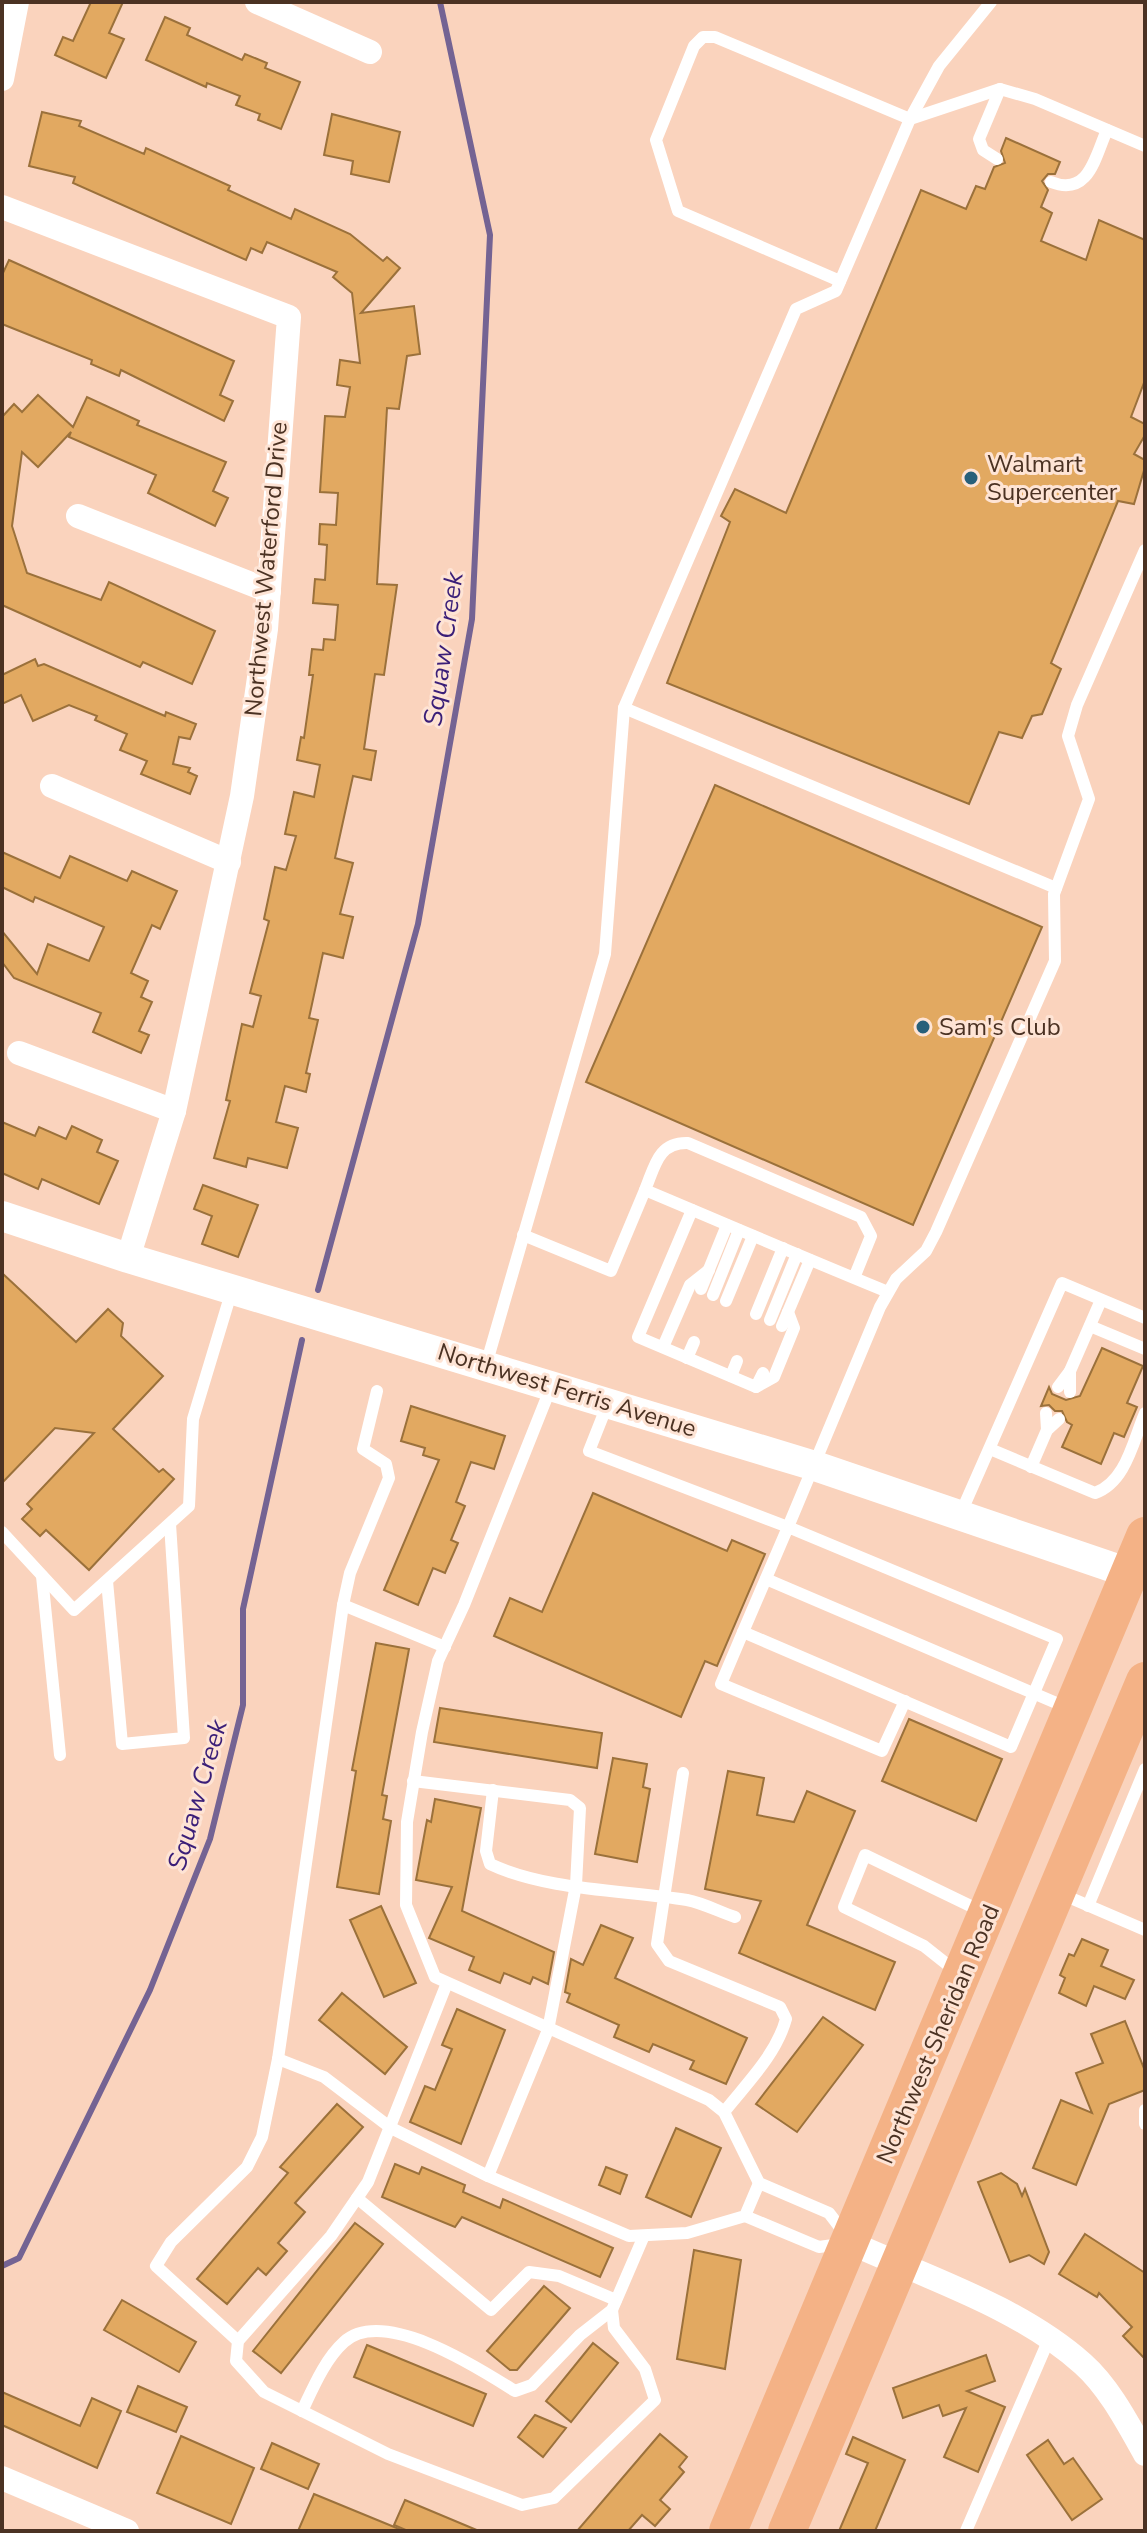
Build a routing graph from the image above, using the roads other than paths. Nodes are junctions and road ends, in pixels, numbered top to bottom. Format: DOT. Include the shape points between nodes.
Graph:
graph roads {
  1 [pos="17,2"];
  2 [pos="257,2"];
  3 [pos="991,2"];
  4 [pos="370,52"];
  5 [pos="2,79"];
  6 [pos="1000,89"];
  7 [pos="910,119"];
  8 [pos="1107,130"];
  9 [pos="1145,146"];
  10 [pos="997,159"];
  11 [pos="1051,182"];
  12 [pos="2,207"];
  13 [pos="840,281"];
  14 [pos="78,516"];
  15 [pos="1145,550"];
  16 [pos="269,591"];
  17 [pos="624,708"];
  18 [pos="52,786"];
  19 [pos="229,862"];
  20 [pos="1056,888"];
  21 [pos="19,1053"];
  22 [pos="174,1111"];
  23 [pos="645,1190"];
  24 [pos="692,1210"];
  25 [pos="2,1216"];
  26 [pos="733,1227"];
  27 [pos="523,1235"];
  28 [pos="753,1236"];
  29 [pos="783,1248"];
  30 [pos="797,1254"];
  31 [pos="128,1258"];
  32 [pos="810,1260"];
  33 [pos="709,1270"];
  34 [pos="854,1278"];
  35 [pos="232,1290"];
  36 [pos="888,1292"];
  37 [pos="1101,1300"];
  38 [pos="726,1301"];
  39 [pos="788,1312"];
  40 [pos="756,1314"];
  41 [pos="1145,1318"];
  42 [pos="770,1320"];
  43 [pos="782,1326"];
  44 [pos="1090,1326"];
  45 [pos="706,1349"];
  46 [pos="1145,1349"];
  47 [pos="669,1350"];
  48 [pos="687,1358"];
  49 [pos="737,1361"];
  50 [pos="700,1363"];
  51 [pos="486,1365"];
  52 [pos="750,1367"];
  53 [pos="763,1373"];
  54 [pos="731,1376"];
  55 [pos="744,1382"];
  56 [pos="552,1384"];
  57 [pos="756,1387"];
  58 [pos="1064,1389"];
  59 [pos="377,1391"];
  60 [pos="608,1402"];
  61 [pos="1046,1413"];
  62 [pos="1145,1413"];
  63 [pos="1059,1419"];
  64 [pos="1047,1430"];
  65 [pos="990,1449"];
  66 [pos="815,1466"];
  67 [pos="1031,1467"];
  68 [pos="960,1515"];
  69 [pos="170,1524"];
  70 [pos="788,1527"];
  71 [pos="2,1532"];
  72 [pos="1145,1536"];
  73 [pos="1129,1573"];
  74 [pos="42,1576"];
  75 [pos="766,1579"];
  76 [pos="107,1581"];
  77 [pos="343,1605"];
  78 [pos="743,1632"];
  79 [pos="445,1647"];
  80 [pos="1145,1681"];
  81 [pos="1035,1692"];
  82 [pos="905,1701"];
  83 [pos="1073,1710"];
  84 [pos="60,1755"];
  85 [pos="683,1773"];
  86 [pos="1144,1776"];
  87 [pos="413,1781"];
  88 [pos="493,1790"];
  89 [pos="576,1885"];
  90 [pos="663,1897"];
  91 [pos="1072,1899"];
  92 [pos="988,1914"];
  93 [pos="735,1917"];
  94 [pos="1145,1930"];
  95 [pos="962,1976"];
  96 [pos="447,1983"];
  97 [pos="548,2030"];
  98 [pos="278,2059"];
  99 [pos="1145,2110"];
  100 [pos="724,2112"];
  101 [pos="1145,2124"];
  102 [pos="391,2128"];
  103 [pos="488,2176"];
  104 [pos="759,2183"];
  105 [pos="357,2198"];
  106 [pos="745,2216"];
  107 [pos="643,2238"];
  108 [pos="851,2243"];
  109 [pos="899,2265"];
  110 [pos="614,2305"];
  111 [pos="1049,2339"];
  112 [pos="238,2341"];
  113 [pos="302,2411"];
  114 [pos="1145,2454"];
  115 [pos="2,2478"];
  116 [pos="127,2531"];
  117 [pos="728,2531"];
  118 [pos="787,2531"];
  119 [pos="966,2531"];
  1 -- 5 [label="street"];
  2 -- 4 [label="street"];
  3 -- 7 [label="lane" via="939,66"];
  6 -- 7 [label="lane"];
  6 -- 8 [label="lane"];
  6 -- 10 [label="lane" via="979,139 983,150"];
  7 -- 13 [label="lane"];
  7 -- 13 [label="lane" via="715,37 703,37 694,46 656,140 678,211"];
  8 -- 9 [label="lane"];
  8 -- 11 [label="lane" via="1086,178 1064,187"];
  12 -- 16 [label="street, Northwest Waterford Drive" via="289,317"];
  13 -- 17 [label="lane" via="836,291 796,309"];
  14 -- 16 [label="street"];
  15 -- 20 [label="lane" via="1068,736 1089,799"];
  16 -- 19 [label="street, Northwest Waterford Drive"];
  17 -- 20 [label="lane"];
  17 -- 27 [label="lane" via="605,954"];
  18 -- 19 [label="street"];
  19 -- 22 [label="street, Northwest Waterford Drive"];
  20 -- 36 [label="lane" via="1055,961 936,1232 926,1251"];
  21 -- 22 [label="street"];
  22 -- 31 [label="street, Northwest Waterford Drive"];
  23 -- 24 [label="lane"];
  23 -- 27 [label="lane" via="611,1271"];
  23 -- 34 [label="lane" via="662,1149 688,1143 861,1217 871,1236"];
  24 -- 26 [label="lane"];
  24 -- 47 [label="lane" via="638,1337"];
  25 -- 31 [label="street, Northwest Ferris Avenue"];
  26 -- 28 [label="lane"];
  26 -- 33 [label="lane"];
  26 -- 33 [label="lane" via="707,1292"];
  27 -- 51 [label="lane"];
  28 -- 29 [label="lane"];
  28 -- 38 [label="lane"];
  29 -- 30 [label="lane"];
  29 -- 40 [label="lane"];
  30 -- 32 [label="lane"];
  30 -- 42 [label="lane"];
  31 -- 35 [label="street, Northwest Ferris Avenue"];
  32 -- 34 [label="lane"];
  32 -- 39 [label="lane"];
  33 -- 47 [label="lane" via="690,1285"];
  34 -- 36 [label="lane"];
  35 -- 51 [label="street, Northwest Ferris Avenue"];
  35 -- 69 [label="lane" via="193,1419 189,1506"];
  36 -- 66 [label="lane"];
  37 -- 41 [label="lane"];
  37 -- 44 [label="lane"];
  37 -- 65 [label="lane" via="1062,1283"];
  39 -- 43 [label="lane"];
  39 -- 57 [label="lane" via="794,1328 774,1377"];
  44 -- 46 [label="lane"];
  44 -- 58 [label="lane"];
  45 -- 50 [label="lane"];
  47 -- 48 [label="lane"];
  47 -- 48 [label="lane" via="687,1340"];
  48 -- 50 [label="lane"];
  49 -- 54 [label="lane"];
  50 -- 54 [label="lane"];
  51 -- 56 [label="street, Northwest Ferris Avenue"];
  52 -- 55 [label="lane"];
  53 -- 57 [label="lane"];
  54 -- 55 [label="lane"];
  55 -- 57 [label="lane"];
  56 -- 60 [label="street, Northwest Ferris Avenue"];
  56 -- 79 [label="lane"];
  59 -- 77 [label="lane" via="363,1449 386,1464 389,1478 350,1573"];
  60 -- 66 [label="street, Northwest Ferris Avenue"];
  60 -- 70 [label="lane" via="589,1451"];
  61 -- 64 [label="lane"];
  62 -- 67 [label="lane" via="1109,1488 1095,1493"];
  63 -- 64 [label="lane"];
  64 -- 67 [label="lane"];
  65 -- 67 [label="lane"];
  65 -- 68 [label="lane"];
  66 -- 68 [label="street, Northwest Ferris Avenue"];
  66 -- 70 [label="lane"];
  68 -- 73 [label="street, Northwest Ferris Avenue"];
  69 -- 76 [label="lane"];
  69 -- 76 [label="lane" via="184,1738 122,1744"];
  70 -- 75 [label="lane"];
  70 -- 81 [label="lane" via="1057,1639"];
  71 -- 74 [label="lane"];
  72 -- 73 [label="main road, Northwest Sheridan Road"];
  73 -- 83 [label="main road, Northwest Sheridan Road"];
  74 -- 76 [label="lane" via="74,1610"];
  74 -- 84 [label="lane"];
  75 -- 78 [label="lane"];
  75 -- 81 [label="lane"];
  77 -- 79 [label="lane"];
  77 -- 98 [label="lane"];
  78 -- 82 [label="lane"];
  78 -- 82 [label="lane" via="721,1684 882,1751"];
  79 -- 87 [label="lane"];
  80 -- 91 [label="main road"];
  81 -- 82 [label="lane" via="1011,1747"];
  81 -- 83 [label="lane"];
  83 -- 92 [label="main road, Northwest Sheridan Road"];
  85 -- 90 [label="lane"];
  86 -- 91 [label="lane"];
  87 -- 88 [label="lane"];
  87 -- 96 [label="lane" via="406,1905 435,1977"];
  88 -- 89 [label="lane" via="486,1851 490,1864"];
  88 -- 89 [label="lane" via="570,1800 580,1808"];
  89 -- 90 [label="lane"];
  89 -- 97 [label="lane"];
  90 -- 93 [label="lane"];
  90 -- 100 [label="lane" via="657,1944 669,1961 780,2007 786,2019 769,2055"];
  91 -- 94 [label="lane"];
  91 -- 109 [label="main road"];
  92 -- 95 [label="main road, Northwest Sheridan Road"];
  92 -- 95 [label="lane" via="865,1855 844,1907 924,1946"];
  95 -- 108 [label="main road, Northwest Sheridan Road"];
  96 -- 97 [label="lane"];
  96 -- 102 [label="lane"];
  97 -- 100 [label="lane" via="709,2100"];
  97 -- 103 [label="lane"];
  98 -- 102 [label="lane" via="324,2077"];
  98 -- 112 [label="lane" via="262,2137 247,2167 171,2242 156,2266"];
  99 -- 101 [label="lane"];
  100 -- 104 [label="lane"];
  102 -- 103 [label="lane"];
  102 -- 105 [label="lane"];
  103 -- 107 [label="lane"];
  104 -- 106 [label="lane"];
  104 -- 108 [label="lane" via="829,2213"];
  105 -- 110 [label="lane" via="491,2310 529,2272 559,2276"];
  105 -- 112 [label="lane" via="331,2236"];
  106 -- 107 [label="lane" via="687,2233"];
  106 -- 108 [label="lane" via="819,2247"];
  107 -- 110 [label="lane"];
  108 -- 109 [label="street"];
  108 -- 117 [label="main road, Northwest Sheridan Road"];
  109 -- 111 [label="street"];
  109 -- 118 [label="main road"];
  110 -- 113 [label="lane" via="532,2385 515,2391 458,2357 406,2335 366,2331 345,2341"];
  110 -- 113 [label="lane" via="614,2328 645,2369 655,2400 554,2498 522,2505 388,2454"];
  111 -- 114 [label="street" via="1085,2365"];
  111 -- 119 [label="lane"];
  112 -- 113 [label="lane" via="236,2361 264,2392"];
  115 -- 116 [label="street"];
}
